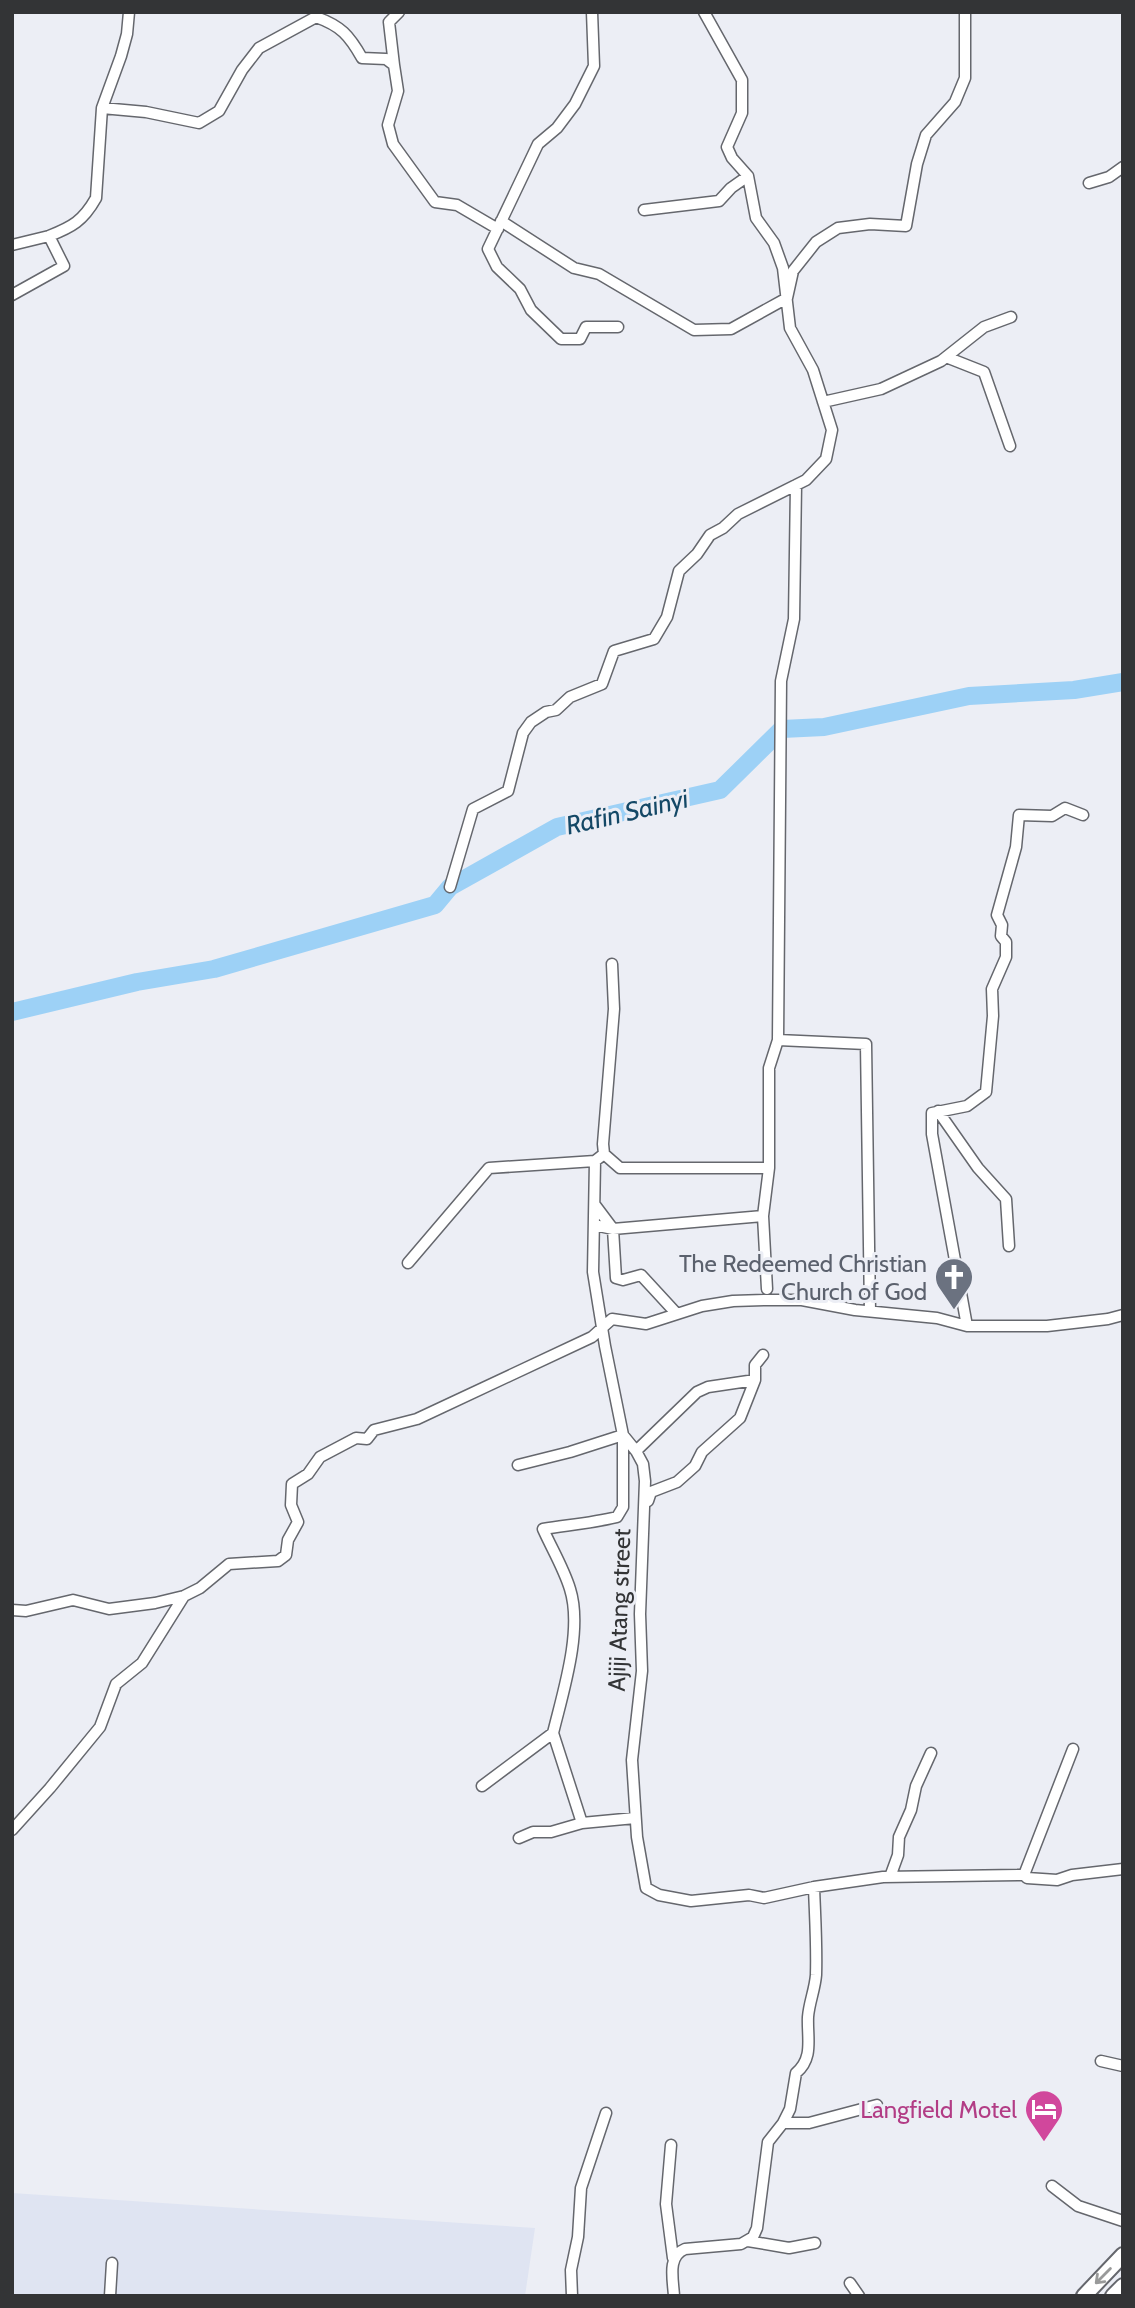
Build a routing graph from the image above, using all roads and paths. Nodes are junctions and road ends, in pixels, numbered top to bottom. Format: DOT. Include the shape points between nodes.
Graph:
graph roads {
  1 [pos="128,12"];
  2 [pos="399,12"];
  3 [pos="704,12"];
  4 [pos="965,12"];
  5 [pos="595,14"];
  6 [pos="394,65"];
  7 [pos="102,108"];
  8 [pos="1123,167"];
  9 [pos="748,176"];
  10 [pos="1089,183"];
  11 [pos="643,210"];
  12 [pos="500,225"];
  13 [pos="48,236"];
  14 [pos="12,245"];
  15 [pos="12,295"];
  16 [pos="787,298"];
  17 [pos="1011,317"];
  18 [pos="618,327"];
  19 [pos="946,357"];
  20 [pos="823,402"];
  21 [pos="1010,446"];
  22 [pos="796,485"];
  23 [pos="1083,815"];
  24 [pos="450,887"];
  25 [pos="612,964"];
  26 [pos="778,1040"];
  27 [pos="938,1111"];
  28 [pos="604,1154"];
  29 [pos="595,1161"];
  30 [pos="769,1168"];
  31 [pos="595,1205"];
  32 [pos="763,1216"];
  33 [pos="594,1225"];
  34 [pos="613,1229"];
  35 [pos="1009,1246"];
  36 [pos="408,1263"];
  37 [pos="767,1289"];
  38 [pos="870,1311"];
  39 [pos="676,1313"];
  40 [pos="1123,1315"];
  41 [pos="967,1326"];
  42 [pos="603,1329"];
  43 [pos="762,1355"];
  44 [pos="755,1380"];
  45 [pos="623,1435"];
  46 [pos="636,1451"];
  47 [pos="518,1465"];
  48 [pos="643,1515"];
  49 [pos="184,1596"];
  50 [pos="12,1611"];
  51 [pos="553,1733"];
  52 [pos="1073,1749"];
  53 [pos="931,1753"];
  54 [pos="482,1786"];
  55 [pos="635,1818"];
  56 [pos="582,1823"];
  57 [pos="12,1830"];
  58 [pos="520,1838"];
  59 [pos="1123,1869"];
  60 [pos="1024,1875"];
  61 [pos="890,1877"];
  62 [pos="814,1887"];
  63 [pos="1101,2061"];
  64 [pos="1123,2066"];
  65 [pos="877,2105"];
  66 [pos="606,2113"];
  67 [pos="783,2123"];
  68 [pos="671,2145"];
  69 [pos="1052,2186"];
  70 [pos="1123,2221"];
  71 [pos="748,2241"];
  72 [pos="815,2243"];
  73 [pos="1123,2255"];
  74 [pos="673,2258"];
  75 [pos="112,2263"];
  76 [pos="850,2283"];
  77 [pos="110,2296"];
  78 [pos="572,2296"];
  79 [pos="674,2296"];
  80 [pos="859,2296"];
  81 [pos="1084,2296"];
  1 -- 7 [label="street" via="121,57"];
  2 -- 6 [label="street" via="389,22"];
  3 -- 9 [label="street" via="742,80 742,113 727,148"];
  4 -- 16 [label="street" via="965,78 955,103 926,135 906,226 838,228 816,242 793,271"];
  5 -- 12 [label="street" via="594,66 569,112 538,144"];
  6 -- 7 [label="street" via="386,59 362,58 351,38 316,17 259,48 219,111 199,122"];
  6 -- 12 [label="street" via="398,91 388,125 393,144 435,202 457,205"];
  7 -- 13 [label="street" via="96,198 73,227"];
  8 -- 10 [label="street"];
  9 -- 11 [label="street" via="719,201"];
  9 -- 16 [label="street" via="756,218 774,243 783,268"];
  12 -- 16 [label="street" via="574,268 599,274 694,330 731,329"];
  12 -- 18 [label="street" via="488,249 497,267 561,339 580,339 586,327"];
  13 -- 14 [label="street"];
  13 -- 15 [label="street" via="64,266"];
  16 -- 20 [label="street" via="790,328 813,370"];
  17 -- 19 [label="street" via="984,327"];
  19 -- 20 [label="street" via="881,389"];
  19 -- 21 [label="street" via="984,372"];
  20 -- 22 [label="street" via="832,430 826,459"];
  22 -- 24 [label="street" via="738,514 710,535 679,571 667,617 654,639 614,652 602,684 569,697 556,710 531,722 523,733 508,791 474,809"];
  22 -- 26 [label="street" via="794,619 781,681"];
  23 -- 27 [label="street" via="1065,808 1052,816 1019,815 1016,847 997,915 1006,957 992,989 986,1092 967,1106"];
  25 -- 28 [label="street" via="614,1009"];
  26 -- 30 [label="street" via="769,1068"];
  26 -- 38 [label="street" via="866,1044"];
  27 -- 35 [label="street" via="1006,1199"];
  27 -- 41 [label="street" via="932,1112 932,1134"];
  28 -- 29 [label="street"];
  28 -- 30 [label="street" via="620,1168"];
  29 -- 31 [label="street, Ajiji Atang street"];
  29 -- 36 [label="street" via="489,1168"];
  30 -- 32 [label="street"];
  31 -- 33 [label="street, Ajiji Atang street"];
  31 -- 34 [label="street"];
  32 -- 34 [label="street"];
  32 -- 37 [label="street"];
  33 -- 34 [label="street"];
  33 -- 42 [label="street, Ajiji Atang street" via="593,1272"];
  34 -- 39 [label="street" via="616,1278 641,1275"];
  38 -- 39 [label="street" via="802,1300 764,1300 733,1301"];
  38 -- 41 [label="street"];
  39 -- 42 [label="street" via="646,1324 612,1320"];
  40 -- 41 [label="street" via="1047,1325"];
  42 -- 45 [label="street, Ajiji Atang street"];
  42 -- 49 [label="street" via="417,1419 374,1430 367,1439 356,1438 320,1457 308,1474 292,1484 291,1505 298,1522 286,1555 278,1561 229,1564"];
  43 -- 44 [label="street" via="755,1365"];
  44 -- 46 [label="street" via="697,1392"];
  44 -- 48 [label="street" via="740,1418 677,1482 651,1492"];
  45 -- 46 [label="street, Ajiji Atang street"];
  45 -- 47 [label="street"];
  45 -- 51 [label="street" via="623,1507 617,1517 543,1529 570,1589 575,1618"];
  46 -- 48 [label="street, Ajiji Atang street" via="644,1473"];
  48 -- 55 [label="street, Ajiji Atang street" via="642,1671 632,1760"];
  49 -- 50 [label="street" via="109,1609 74,1600"];
  49 -- 57 [label="street" via="142,1663 116,1684 100,1727"];
  51 -- 54 [label="street"];
  51 -- 56 [label="street"];
  52 -- 60 [label="street"];
  53 -- 61 [label="street" via="899,1837"];
  55 -- 56 [label="street"];
  55 -- 62 [label="street, Ajiji Atang street" via="646,1888 659,1895 691,1901 749,1895 764,1898"];
  56 -- 58 [label="street"];
  59 -- 60 [label="street, Ajiji Atang street" via="1047,1881"];
  60 -- 61 [label="street, Ajiji Atang street"];
  61 -- 62 [label="street, Ajiji Atang street"];
  62 -- 67 [label="street" via="816,1977 807,2058 796,2073"];
  63 -- 64 [label="street"];
  65 -- 67 [label="street" via="809,2123"];
  66 -- 78 [label="street" via="581,2188 578,2237 570,2270"];
  67 -- 71 [label="street" via="768,2142 757,2228"];
  68 -- 74 [label="street" via="666,2204"];
  69 -- 70 [label="street" via="1078,2207"];
  71 -- 72 [label="street" via="789,2248"];
  71 -- 74 [label="street" via="685,2249"];
  73 -- 81 [label="main road, one-way"];
  74 -- 79 [label="street"];
  75 -- 77 [label="street"];
  76 -- 80 [label="street"];
}
